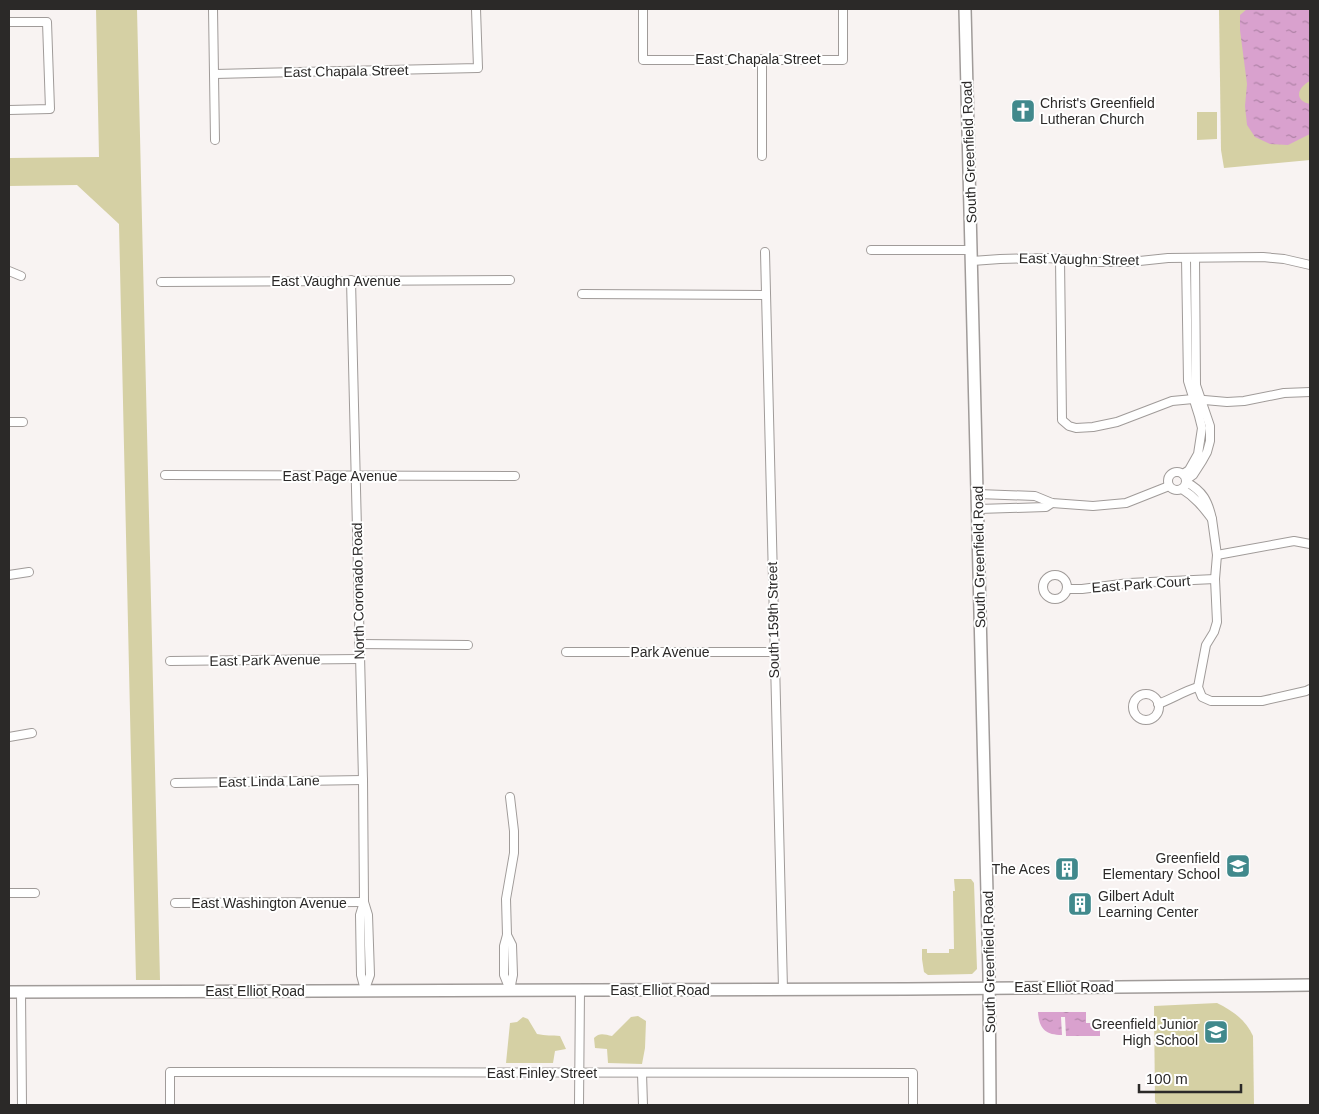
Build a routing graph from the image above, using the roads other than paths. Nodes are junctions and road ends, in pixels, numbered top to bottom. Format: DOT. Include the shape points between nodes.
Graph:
graph roads {
  1 [pos="213,9"];
  2 [pos="476,9"];
  3 [pos="643,9"];
  4 [pos="843,9"];
  5 [pos="965,9"];
  6 [pos="9,22"];
  7 [pos="762,59"];
  8 [pos="215,74"];
  9 [pos="9,110"];
  10 [pos="215,140"];
  11 [pos="762,156"];
  12 [pos="871,250"];
  13 [pos="765,252"];
  14 [pos="972,256"];
  15 [pos="1186,258"];
  16 [pos="1195,258"];
  17 [pos="1060,260"];
  18 [pos="1310,265"];
  19 [pos="9,271"];
  20 [pos="22,276"];
  21 [pos="351,280"];
  22 [pos="510,280"];
  23 [pos="161,282"];
  24 [pos="582,294"];
  25 [pos="765,295"];
  26 [pos="1191,321"];
  27 [pos="1310,392"];
  28 [pos="1193,399"];
  29 [pos="1202,401"];
  30 [pos="9,422"];
  31 [pos="23,422"];
  32 [pos="166,475"];
  33 [pos="356,476"];
  34 [pos="514,476"];
  35 [pos="1184,481"];
  36 [pos="1169,486"];
  37 [pos="978,494"];
  38 [pos="1017,495"];
  39 [pos="1052,503"];
  40 [pos="1017,508"];
  41 [pos="978,509"];
  42 [pos="1310,544"];
  43 [pos="1217,555"];
  44 [pos="29,572"];
  45 [pos="9,575"];
  46 [pos="1215,579"];
  47 [pos="1067,589"];
  48 [pos="359,644"];
  49 [pos="468,645"];
  50 [pos="566,652"];
  51 [pos="774,652"];
  52 [pos="360,659"];
  53 [pos="170,661"];
  54 [pos="1198,687"];
  55 [pos="1310,689"];
  56 [pos="1158,704"];
  57 [pos="32,733"];
  58 [pos="9,737"];
  59 [pos="363,780"];
  60 [pos="176,783"];
  61 [pos="510,797"];
  62 [pos="9,893"];
  63 [pos="34,893"];
  64 [pos="364,902"];
  65 [pos="175,903"];
  66 [pos="1310,985"];
  67 [pos="990,988"];
  68 [pos="783,989"];
  69 [pos="365,990"];
  70 [pos="510,990"];
  71 [pos="580,990"];
  72 [pos="9,992"];
  73 [pos="21,992"];
  74 [pos="579,1073"];
  75 [pos="642,1073"];
  76 [pos="22,1105"];
  77 [pos="170,1105"];
  78 [pos="579,1105"];
  79 [pos="643,1105"];
  80 [pos="913,1105"];
  81 [pos="990,1105"];
  1 -- 8 [label="street"];
  2 -- 8 [label="street, East Chapala Street" via="478,68"];
  3 -- 7 [label="street, East Chapala Street" via="643,60"];
  4 -- 7 [label="street, East Chapala Street" via="843,60"];
  5 -- 14 [label="main road, South Greenfield Road"];
  6 -- 9 [label="street" via="47,22 50,109"];
  7 -- 11 [label="street"];
  8 -- 10 [label="street"];
  12 -- 14 [label="street, East Vaughn Street"];
  13 -- 25 [label="street, South 159th Street"];
  14 -- 17 [label="street, East Vaughn Street"];
  14 -- 37 [label="main road, South Greenfield Road"];
  15 -- 16 [label="street, East Vaughn Street"];
  15 -- 17 [label="street, East Vaughn Street" via="1130,262"];
  15 -- 26 [label="street"];
  16 -- 18 [label="street, East Vaughn Street" via="1263,257"];
  16 -- 26 [label="street"];
  17 -- 28 [label="street" via="1062,420 1076,428 1093,427 1117,422 1172,401"];
  19 -- 20 [label="street"];
  21 -- 22 [label="street, East Vaughn Avenue"];
  21 -- 23 [label="street, East Vaughn Avenue"];
  21 -- 33 [label="street, North Coronado Road"];
  24 -- 25 [label="street"];
  25 -- 51 [label="street, South 159th Street"];
  26 -- 28 [label="street" via="1188,381"];
  26 -- 29 [label="street" via="1196,385"];
  27 -- 29 [label="street" via="1284,393 1244,401"];
  28 -- 29 [label="street"];
  28 -- 35 [label="street" via="1202,428 1198,454"];
  29 -- 35 [label="street" via="1210,426 1210,441 1193,475"];
  30 -- 31 [label="street"];
  32 -- 33 [label="street, East Page Avenue"];
  33 -- 34 [label="street, East Page Avenue"];
  33 -- 48 [label="street, North Coronado Road"];
  35 -- 36 [label="street" via="1176,491"];
  35 -- 36 [label="street" via="1177,472 1171,474"];
  35 -- 43 [label="street" via="1212,520"];
  36 -- 39 [label="street" via="1126,504"];
  37 -- 38 [label="street"];
  37 -- 41 [label="main road, South Greenfield Road"];
  38 -- 39 [label="street" via="1035,496"];
  38 -- 40 [label="street"];
  39 -- 40 [label="street" via="1046,507"];
  40 -- 41 [label="street"];
  41 -- 67 [label="main road, South Greenfield Road"];
  42 -- 43 [label="street" via="1294,541"];
  43 -- 46 [label="street"];
  44 -- 45 [label="street"];
  46 -- 47 [label="street, East Park Court"];
  46 -- 54 [label="street" via="1217,622 1206,645"];
  48 -- 49 [label="street"];
  48 -- 52 [label="street, North Coronado Road"];
  50 -- 51 [label="street, Park Avenue"];
  51 -- 68 [label="street, South 159th Street"];
  52 -- 53 [label="street, East Park Avenue"];
  52 -- 59 [label="street, North Coronado Road"];
  54 -- 55 [label="street" via="1202,697 1211,700 1262,701"];
  54 -- 56 [label="street"];
  57 -- 58 [label="street"];
  59 -- 60 [label="street, East Linda Lane"];
  59 -- 64 [label="street, North Coronado Road"];
  61 -- 70 [label="street" via="514,853 506,899 504,946 504,976"];
  62 -- 63 [label="street"];
  64 -- 65 [label="street, East Washington Avenue"];
  64 -- 69 [label="street, North Coronado Road" via="368,915 370,975"];
  66 -- 67 [label="main road, East Elliot Road"];
  67 -- 68 [label="main road, East Elliot Road"];
  67 -- 81 [label="main road, South Greenfield Road"];
  68 -- 71 [label="main road, East Elliot Road"];
  69 -- 70 [label="main road, East Elliot Road"];
  69 -- 73 [label="main road, East Elliot Road"];
  70 -- 71 [label="main road, East Elliot Road"];
  71 -- 74 [label="street"];
  72 -- 73 [label="main road, East Elliot Road"];
  73 -- 76 [label="street"];
  74 -- 75 [label="street, East Finley Street"];
  74 -- 77 [label="street, East Finley Street" via="170,1072"];
  74 -- 78 [label="street"];
  75 -- 79 [label="street"];
  75 -- 80 [label="street, East Finley Street" via="913,1073"];
}
